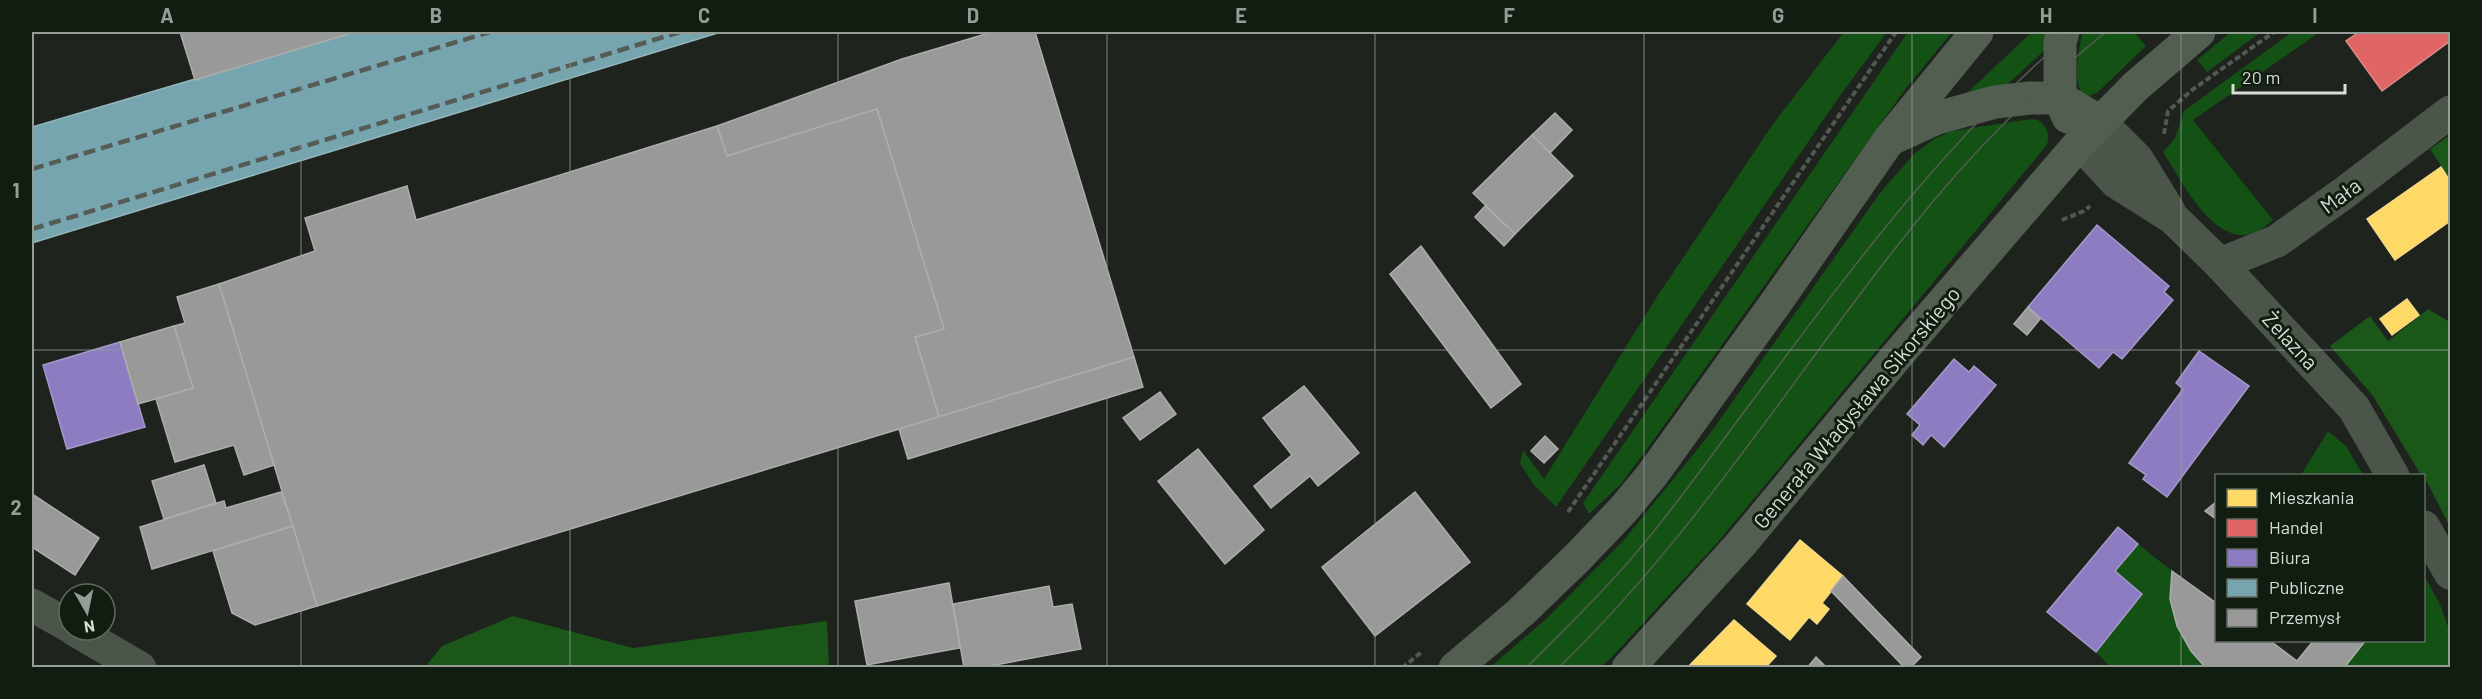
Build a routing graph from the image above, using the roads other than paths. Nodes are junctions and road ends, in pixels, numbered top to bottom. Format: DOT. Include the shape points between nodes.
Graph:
graph roads {
  1 [pos="1977,32"];
  2 [pos="2063,32"];
  3 [pos="2199,32"];
  4 [pos="2060,98"];
  5 [pos="2451,112"];
  6 [pos="2090,133"];
  7 [pos="1889,140"];
  8 [pos="2220,264"];
  9 [pos="2392,474"];
  10 [pos="2425,529"];
  11 [pos="2451,573"];
  12 [pos="32,605"];
  13 [pos="57,619"];
  14 [pos="96,642"];
  15 [pos="140,668"];
  16 [pos="1455,668"];
  17 [pos="1628,668"];
  1 -- 7 [label="main road"];
  2 -- 4 [label="main road"];
  3 -- 6 [label="main road, Generała Władysława Sikorskiego" via="2136,86"];
  4 -- 6 [label="main road"];
  4 -- 7 [label="main road" via="1995,102 1937,118"];
  5 -- 8 [label="street, Mała" via="2277,241"];
  6 -- 8 [label="street, Żelazna"];
  6 -- 17 [label="main road, Generała Władysława Sikorskiego" via="1740,545"];
  7 -- 16 [label="main road" via="1638,493 1521,612"];
  8 -- 9 [label="street, Żelazna" via="2354,408"];
  10 -- 11 [label="street"];
  12 -- 13 [label="street"];
  14 -- 15 [label="street"];
}
